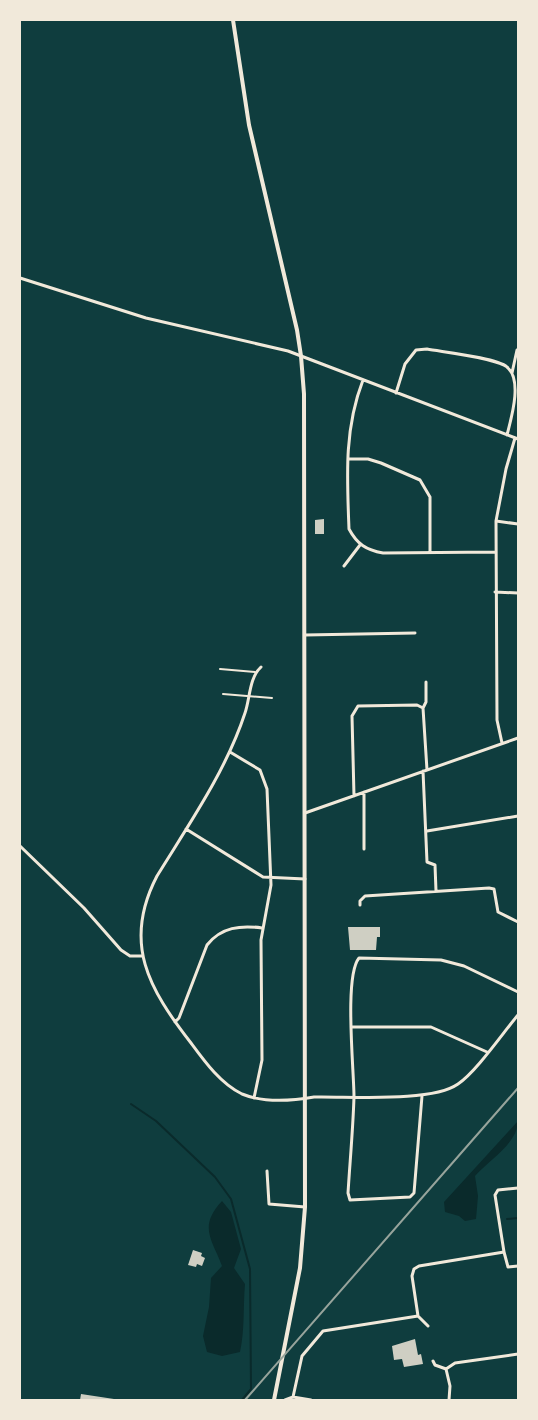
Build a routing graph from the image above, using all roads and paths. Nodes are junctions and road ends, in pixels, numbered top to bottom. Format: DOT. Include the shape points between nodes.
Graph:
graph roads {
  1 [pos="233,20"];
  2 [pos="20,278"];
  3 [pos="517,350"];
  4 [pos="302,356"];
  5 [pos="512,374"];
  6 [pos="363,380"];
  7 [pos="396,393"];
  8 [pos="507,435"];
  9 [pos="517,439"];
  10 [pos="347,460"];
  11 [pos="496,522"];
  12 [pos="518,524"];
  13 [pos="360,545"];
  14 [pos="430,552"];
  15 [pos="495,552"];
  16 [pos="344,566"];
  17 [pos="495,592"];
  18 [pos="518,593"];
  19 [pos="415,633"];
  20 [pos="305,635"];
  21 [pos="261,667"];
  22 [pos="220,668"];
  23 [pos="255,672"];
  24 [pos="426,682"];
  25 [pos="223,694"];
  26 [pos="250,696"];
  27 [pos="272,698"];
  28 [pos="423,708"];
  29 [pos="518,738"];
  30 [pos="502,743"];
  31 [pos="230,752"];
  32 [pos="427,770"];
  33 [pos="422,771"];
  34 [pos="364,792"];
  35 [pos="354,796"];
  36 [pos="305,813"];
  37 [pos="518,816"];
  38 [pos="186,830"];
  39 [pos="427,831"];
  40 [pos="20,846"];
  41 [pos="364,848"];
  42 [pos="270,878"];
  43 [pos="305,879"];
  44 [pos="436,891"];
  45 [pos="360,905"];
  46 [pos="518,922"];
  47 [pos="262,928"];
  48 [pos="143,956"];
  49 [pos="518,992"];
  50 [pos="518,1015"];
  51 [pos="175,1022"];
  52 [pos="351,1027"];
  53 [pos="487,1052"];
  54 [pos="354,1096"];
  55 [pos="422,1096"];
  56 [pos="254,1098"];
  57 [pos="306,1099"];
  58 [pos="268,1171"];
  59 [pos="518,1188"];
  60 [pos="305,1207"];
  61 [pos="504,1252"];
  62 [pos="518,1266"];
  63 [pos="418,1316"];
  64 [pos="428,1326"];
  65 [pos="518,1354"];
  66 [pos="433,1361"];
  67 [pos="446,1370"];
  68 [pos="293,1397"];
  69 [pos="274,1400"];
  70 [pos="285,1400"];
  71 [pos="310,1400"];
  72 [pos="449,1400"];
  1 -- 4 [label="street" via="249,125"];
  2 -- 4 [label="street" via="137,316"];
  3 -- 5 [label="street"];
  4 -- 6 [label="street"];
  4 -- 20 [label="street"];
  5 -- 7 [label="street" via="507,367 494,362 427,349 416,350 405,364"];
  5 -- 8 [label="street" via="514,400"];
  6 -- 7 [label="street"];
  6 -- 10 [label="street" via="353,405"];
  7 -- 8 [label="street"];
  8 -- 9 [label="street"];
  9 -- 11 [label="street" via="506,469"];
  10 -- 13 [label="street" via="348,529"];
  10 -- 14 [label="street" via="381,463 420,480 430,497"];
  11 -- 12 [label="street"];
  11 -- 15 [label="street"];
  13 -- 14 [label="street" via="383,553"];
  13 -- 16 [label="street"];
  14 -- 15 [label="street"];
  15 -- 17 [label="street"];
  17 -- 18 [label="street"];
  17 -- 30 [label="street" via="497,720"];
  19 -- 20 [label="street"];
  20 -- 36 [label="street"];
  21 -- 23 [label="street"];
  22 -- 23 [label="lane"];
  23 -- 26 [label="street"];
  24 -- 28 [label="street"];
  25 -- 26 [label="lane"];
  26 -- 27 [label="lane"];
  26 -- 31 [label="street"];
  28 -- 32 [label="street"];
  28 -- 35 [label="street" via="358,706 354,711"];
  29 -- 30 [label="street"];
  30 -- 32 [label="street"];
  31 -- 38 [label="street"];
  31 -- 42 [label="street" via="254,765 265,778"];
  32 -- 33 [label="street"];
  33 -- 34 [label="street"];
  33 -- 39 [label="street"];
  34 -- 35 [label="street"];
  34 -- 41 [label="street"];
  35 -- 36 [label="street"];
  36 -- 43 [label="street"];
  37 -- 39 [label="street"];
  38 -- 42 [label="street" via="252,872"];
  38 -- 48 [label="street" via="148,897 143,919"];
  39 -- 44 [label="street" via="427,862 435,865"];
  40 -- 48 [label="street" via="84,908 121,950 130,956"];
  42 -- 43 [label="street"];
  42 -- 47 [label="street"];
  43 -- 57 [label="street"];
  44 -- 45 [label="street" via="365,896"];
  44 -- 46 [label="street" via="494,889 498,912"];
  47 -- 51 [label="street" via="236,927 222,930 213,937"];
  47 -- 56 [label="street" via="262,1060"];
  48 -- 51 [label="street" via="152,986"];
  49 -- 52 [label="street" via="464,966 441,960 359,958 352,970"];
  50 -- 53 [label="street"];
  51 -- 56 [label="street" via="220,1078 240,1093"];
  52 -- 53 [label="street" via="432,1027"];
  52 -- 54 [label="street"];
  53 -- 55 [label="street" via="459,1084"];
  54 -- 55 [label="street"];
  54 -- 55 [label="street" via="348,1192 350,1200 355,1201 410,1197 414,1192"];
  54 -- 57 [label="street"];
  56 -- 57 [label="street"];
  57 -- 60 [label="street"];
  58 -- 60 [label="street" via="269,1204"];
  59 -- 61 [label="street" via="498,1190 495,1195"];
  60 -- 69 [label="street" via="300,1268"];
  61 -- 62 [label="street" via="508,1266"];
  61 -- 63 [label="street" via="418,1266 412,1276"];
  63 -- 64 [label="street"];
  63 -- 68 [label="street" via="323,1331 302,1356"];
  65 -- 67 [label="street" via="454,1363"];
  66 -- 67 [label="street"];
  67 -- 72 [label="street"];
  68 -- 70 [label="street"];
  68 -- 71 [label="street"];
}
